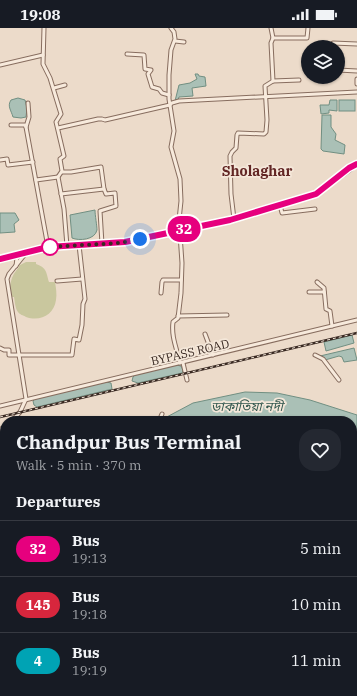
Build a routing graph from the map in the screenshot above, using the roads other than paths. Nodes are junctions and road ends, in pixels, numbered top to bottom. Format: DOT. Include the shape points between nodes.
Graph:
graph roads {
  1 [pos="44,28"];
  2 [pos="171,28"];
  3 [pos="272,28"];
  4 [pos="308,28"];
  5 [pos="273,38"];
  6 [pos="174,41"];
  7 [pos="184,42"];
  8 [pos="345,44"];
  9 [pos="357,44"];
  10 [pos="127,54"];
  11 [pos="44,55"];
  12 [pos="0,65"];
  13 [pos="345,70"];
  14 [pos="357,71"];
  15 [pos="357,79"];
  16 [pos="298,80"];
  17 [pos="273,81"];
  18 [pos="357,84"];
  19 [pos="65,85"];
  20 [pos="54,88"];
  21 [pos="357,92"];
  22 [pos="169,95"];
  23 [pos="28,103"];
  24 [pos="170,104"];
  25 [pos="11,125"];
  26 [pos="26,127"];
  27 [pos="58,128"];
  28 [pos="0,160"];
  29 [pos="33,162"];
  30 [pos="357,164"];
  31 [pos="63,172"];
  32 [pos="58,177"];
  33 [pos="36,180"];
  34 [pos="104,189"];
  35 [pos="61,194"];
  36 [pos="280,205"];
  37 [pos="315,209"];
  38 [pos="234,219"];
  39 [pos="180,230"];
  40 [pos="102,244"];
  41 [pos="79,245"];
  42 [pos="67,246"];
  43 [pos="48,247"];
  44 [pos="26,253"];
  45 [pos="20,255"];
  46 [pos="0,259"];
  47 [pos="16,266"];
  48 [pos="82,280"];
  49 [pos="181,280"];
  50 [pos="57,281"];
  51 [pos="317,282"];
  52 [pos="309,292"];
  53 [pos="324,292"];
  54 [pos="161,293"];
  55 [pos="227,315"];
  56 [pos="178,316"];
  57 [pos="357,320"];
  58 [pos="332,326"];
  59 [pos="205,334"];
  60 [pos="0,348"];
  61 [pos="20,355"];
  62 [pos="315,355"];
  63 [pos="213,356"];
  64 [pos="181,363"];
  65 [pos="187,380"];
  66 [pos="339,380"];
  67 [pos="26,399"];
  68 [pos="0,406"];
  69 [pos="16,416"];
  1 -- 11 [label="street"];
  2 -- 6 [label="street" via="175,35"];
  3 -- 5 [label="street"];
  4 -- 5 [label="street" via="307,38"];
  5 -- 17 [label="street"];
  6 -- 7 [label="street"];
  6 -- 22 [label="street" via="169,70"];
  8 -- 9 [label="street"];
  10 -- 22 [label="street" via="144,55 145,69 151,70 148,74 152,87"];
  11 -- 12 [label="street"];
  11 -- 20 [label="street" via="44,67"];
  13 -- 14 [label="street"];
  15 -- 18 [label="street"];
  16 -- 17 [label="street"];
  17 -- 38 [label="street" via="265,86 266,132 238,133 236,148 231,154"];
  19 -- 20 [label="street"];
  20 -- 27 [label="street" via="61,114 56,121"];
  21 -- 24 [label="street" via="178,101"];
  22 -- 24 [label="street"];
  23 -- 26 [label="street" via="29,118"];
  24 -- 27 [label="street" via="105,120 98,119"];
  24 -- 39 [label="street" via="174,130 171,147 181,182"];
  25 -- 26 [label="street"];
  26 -- 29 [label="street"];
  27 -- 31 [label="street" via="64,156 60,159"];
  28 -- 29 [label="street" via="8,159 8,165"];
  29 -- 33 [label="street"];
  30 -- 36 [label="main road" via="316,194"];
  31 -- 32 [label="street"];
  31 -- 34 [label="street" via="100,166"];
  32 -- 33 [label="street"];
  32 -- 35 [label="street"];
  33 -- 43 [label="street"];
  34 -- 35 [label="street"];
  34 -- 40 [label="street" via="106,194 115,193 116,206 100,211"];
  35 -- 42 [label="street"];
  36 -- 37 [label="street" via="282,213"];
  36 -- 38 [label="main road"];
  38 -- 39 [label="main road"];
  39 -- 40 [label="main road" via="125,242"];
  39 -- 49 [label="street"];
  40 -- 41 [label="main road"];
  41 -- 42 [label="main road"];
  41 -- 48 [label="street"];
  42 -- 43 [label="main road"];
  43 -- 44 [label="main road"];
  44 -- 45 [label="main road"];
  44 -- 47 [label="street"];
  45 -- 46 [label="main road"];
  45 -- 47 [label="street"];
  47 -- 61 [label="street" via="9,274 7,282"];
  48 -- 50 [label="street"];
  48 -- 61 [label="street" via="85,299 81,335 79,340 74,339 72,354"];
  49 -- 54 [label="street" via="163,280"];
  49 -- 56 [label="street"];
  51 -- 53 [label="street" via="324,288"];
  52 -- 53 [label="street"];
  53 -- 58 [label="street"];
  55 -- 56 [label="street"];
  56 -- 64 [label="street" via="173,322 172,336"];
  57 -- 58 [label="street, BYPASS ROAD"];
  58 -- 63 [label="street, BYPASS ROAD"];
  59 -- 63 [label="street"];
  60 -- 61 [label="street" via="9,350 9,355"];
  61 -- 67 [label="street"];
  62 -- 66 [label="street" via="323,359"];
  63 -- 64 [label="street, BYPASS ROAD"];
  64 -- 65 [label="street"];
  64 -- 67 [label="street, BYPASS ROAD"];
  67 -- 68 [label="street, BYPASS ROAD"];
  67 -- 69 [label="street"];
}
